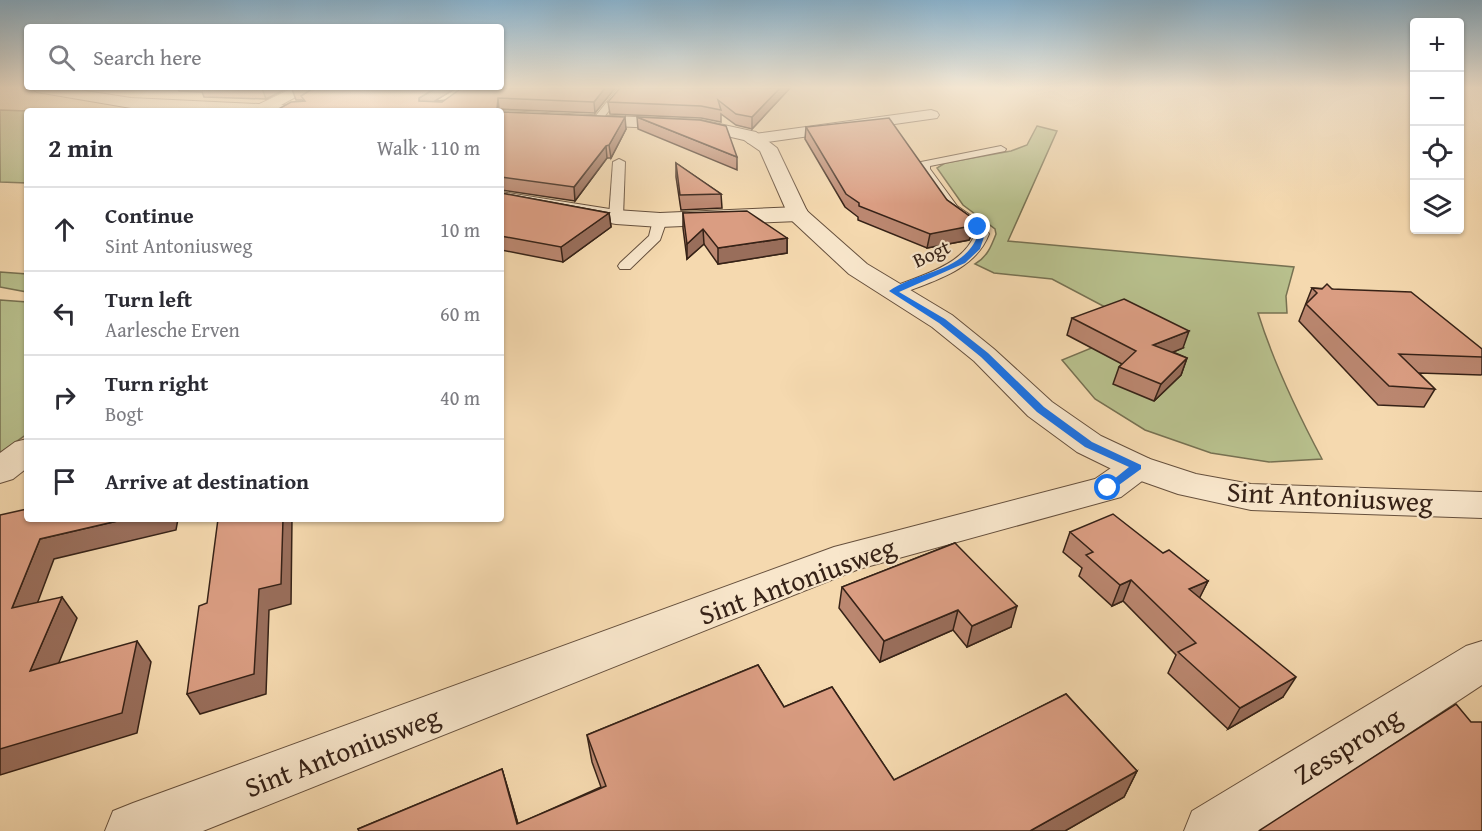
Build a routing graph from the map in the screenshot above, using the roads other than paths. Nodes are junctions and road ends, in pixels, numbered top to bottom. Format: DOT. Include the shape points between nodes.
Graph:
graph roads {
  1 [pos="717,127"];
  2 [pos="844,127"];
  3 [pos="754,139"];
  4 [pos="1001,148"];
  5 [pos="619,162"];
  6 [pos="504,198"];
  7 [pos="798,214"];
  8 [pos="616,217"];
  9 [pos="660,220"];
  10 [pos="625,266"];
  11 [pos="893,291"];
  12 [pos="24,452"];
  13 [pos="1137,467"];
  14 [pos="0,471"];
  15 [pos="1482,505"];
  16 [pos="1482,660"];
  17 [pos="133,831"];
  18 [pos="1212,831"];
  1 -- 3 [label="street"];
  2 -- 3 [label="street"];
  3 -- 7 [label="street" via="768,148"];
  4 -- 11 [label="lane, Bogt" via="925,164 924,169 952,209 982,234 977,248 962,262"];
  5 -- 8 [label="lane"];
  6 -- 8 [label="street"];
  7 -- 9 [label="street"];
  7 -- 11 [label="street" via="858,269"];
  8 -- 9 [label="street"];
  9 -- 10 [label="lane" via="655,237"];
  11 -- 13 [label="street" via="951,328 1040,410 1089,444"];
  12 -- 14 [label="street"];
  13 -- 15 [label="street, Sint Antoniusweg" via="1191,485 1251,497"];
  13 -- 17 [label="street, Sint Antoniusweg" via="1108,488 848,557"];
  16 -- 18 [label="street, Zessprong"];
}
